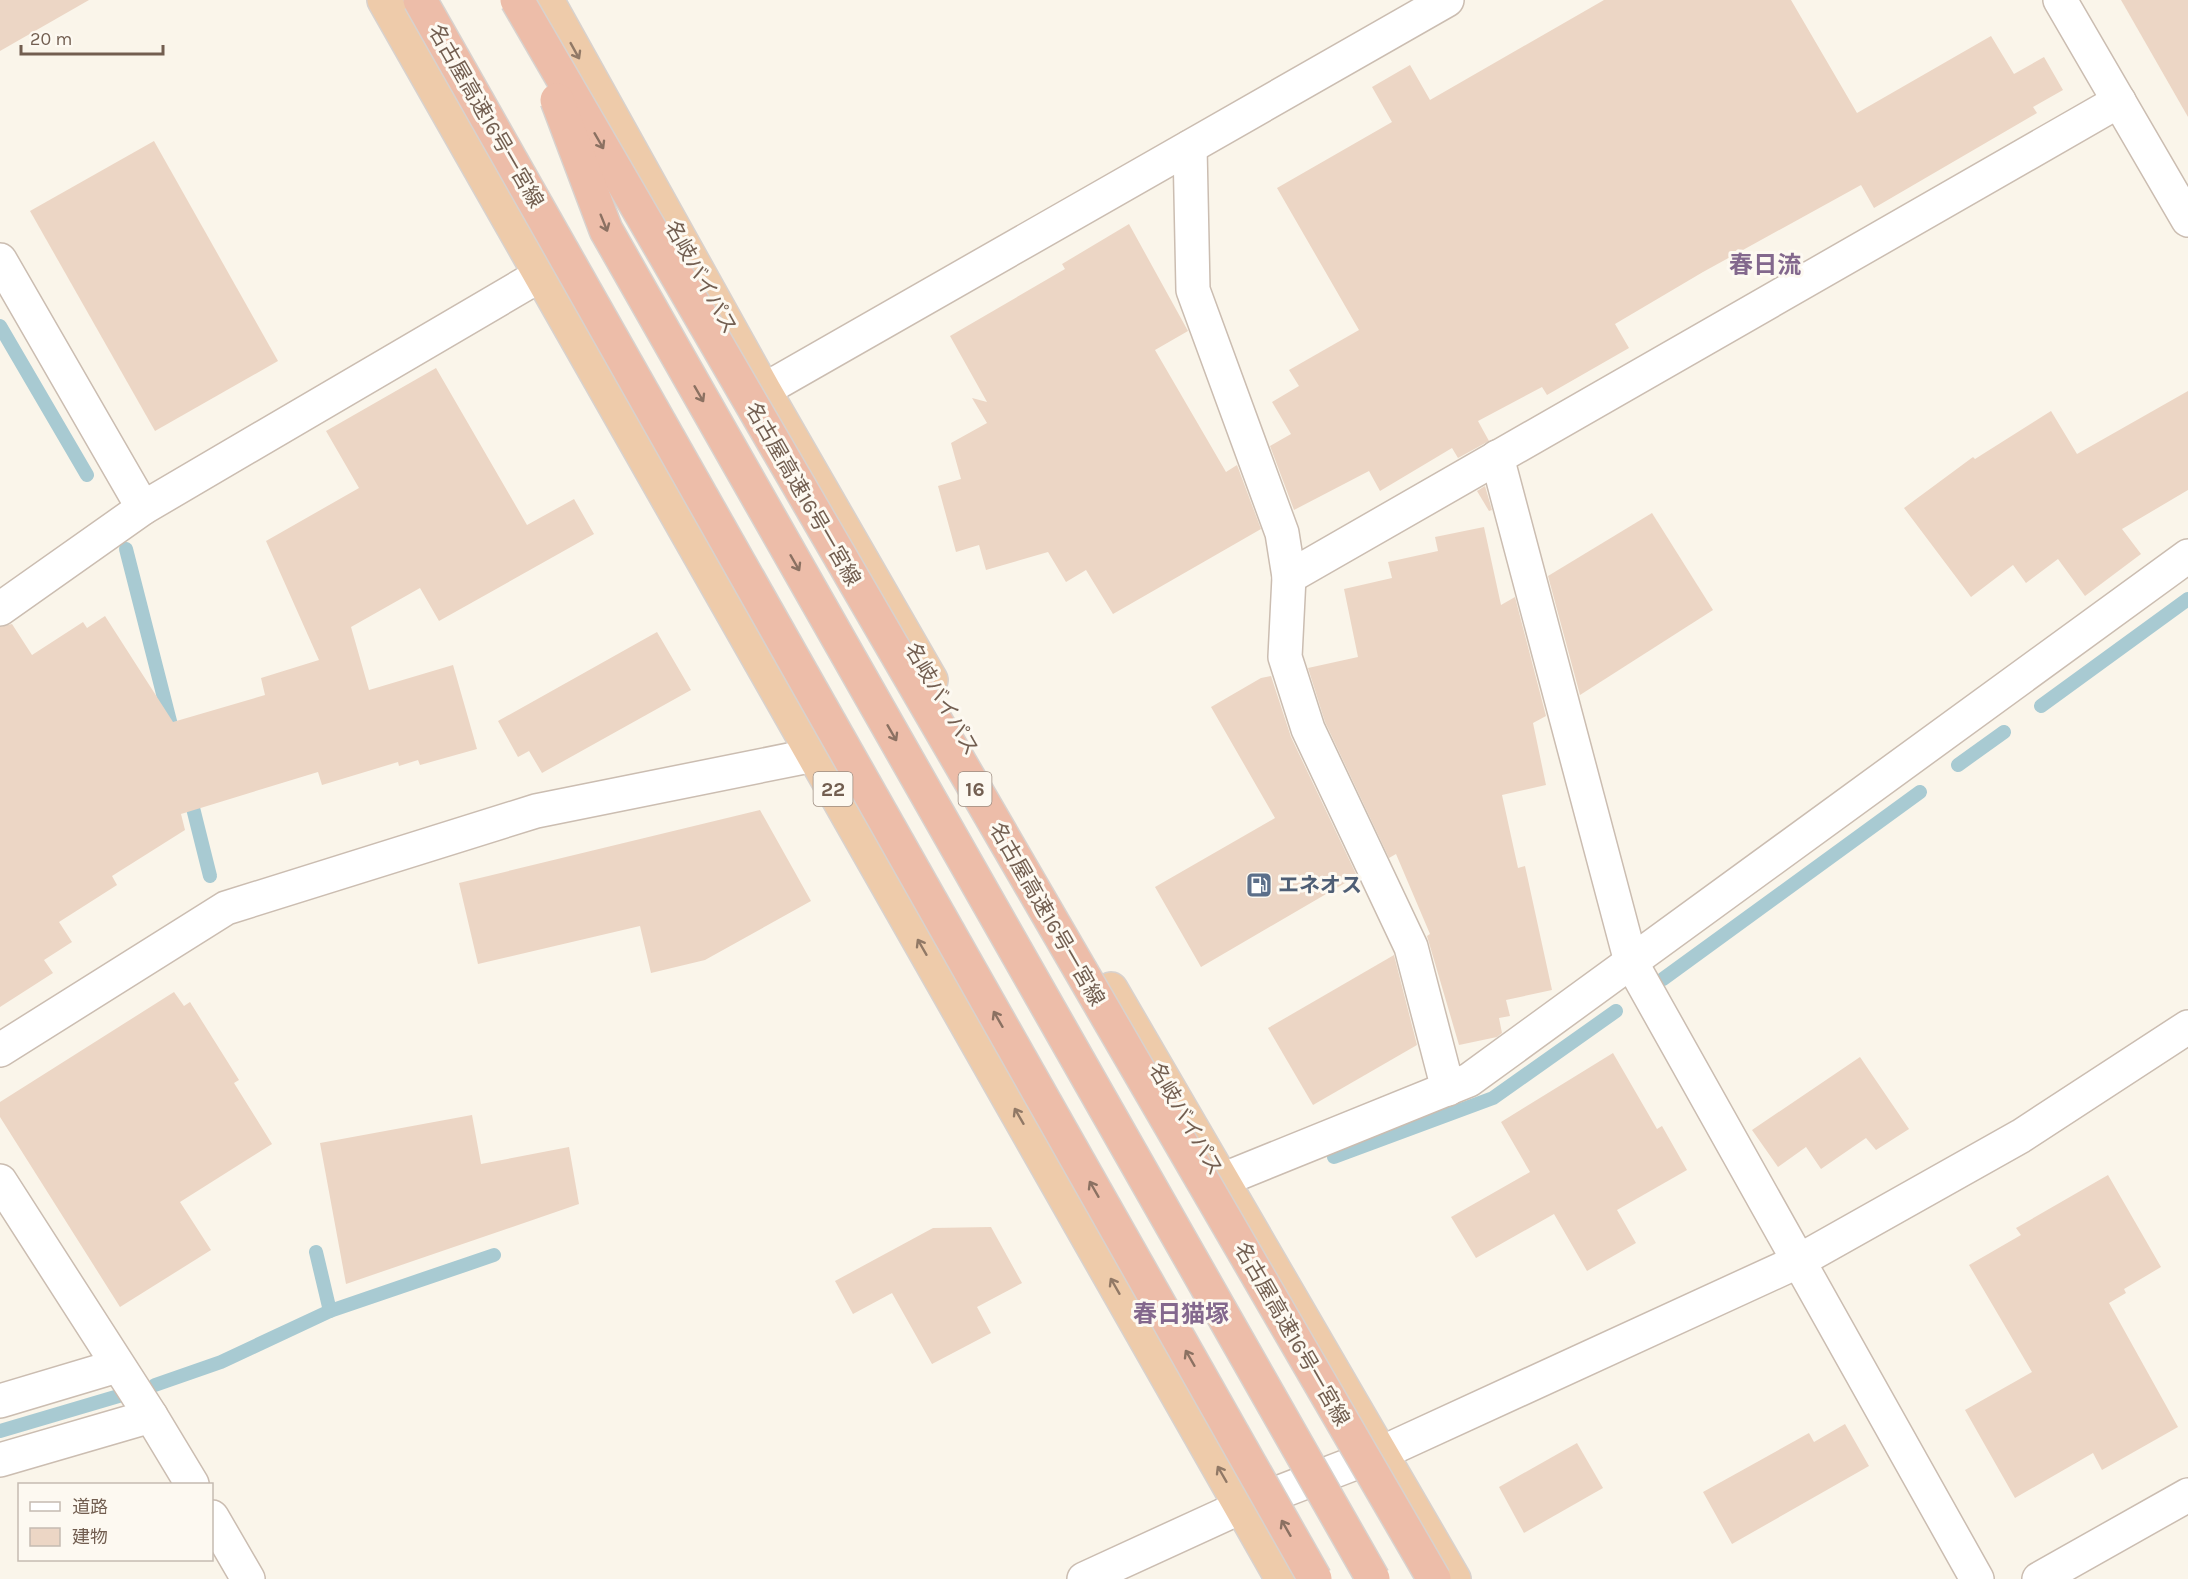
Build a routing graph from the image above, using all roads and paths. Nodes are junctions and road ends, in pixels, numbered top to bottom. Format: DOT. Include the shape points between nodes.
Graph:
graph roads {
  1 [pos="384,0"];
  2 [pos="420,0"];
  3 [pos="1447,0"];
  4 [pos="2060,0"];
  5 [pos="529,4"];
  6 [pos="2118,101"];
  7 [pos="1190,147"];
  8 [pos="2188,220"];
  9 [pos="0,260"];
  10 [pos="542,274"];
  11 [pos="764,390"];
  12 [pos="1497,457"];
  13 [pos="143,508"];
  14 [pos="2188,556"];
  15 [pos="1289,577"];
  16 [pos="0,609"];
  17 [pos="814,755"];
  18 [pos="1631,962"];
  19 [pos="2188,1027"];
  20 [pos="0,1050"];
  21 [pos="1448,1089"];
  22 [pos="1222,1180"];
  23 [pos="0,1181"];
  24 [pos="1797,1262"];
  25 [pos="117,1366"];
  26 [pos="0,1401"];
  27 [pos="152,1416"];
  28 [pos="1381,1453"];
  29 [pos="0,1460"];
  30 [pos="191,1483"];
  31 [pos="2188,1494"];
  32 [pos="1241,1507"];
  33 [pos="213,1519"];
  34 [pos="248,1579"];
  35 [pos="1084,1579"];
  36 [pos="1282,1579"];
  37 [pos="1315,1579"];
  38 [pos="1373,1579"];
  39 [pos="1434,1579"];
  40 [pos="1454,1579"];
  41 [pos="1977,1579"];
  42 [pos="2039,1579"];
  1 -- 10 [label="highway, 22"];
  37 -- 2 [label="highway, 名古屋高速16号一宮線, one-way, bridge"];
  3 -- 7 [label="street"];
  4 -- 6 [label="street"];
  5 -- 11 [label="highway, 名岐バイパス, one-way"];
  5 -- 38 [label="highway, one-way, bridge" via="606,230"];
  5 -- 39 [label="highway, 名古屋高速16号一宮線 / 16, one-way, bridge"];
  6 -- 8 [label="street"];
  6 -- 12 [label="street"];
  7 -- 11 [label="street"];
  7 -- 15 [label="street" via="1193,290 1282,532"];
  9 -- 13 [label="street"];
  10 -- 13 [label="street"];
  10 -- 17 [label="highway, 22"];
  11 -- 22 [label="highway, 名岐バイパス"];
  12 -- 15 [label="street"];
  12 -- 18 [label="street"];
  13 -- 16 [label="street"];
  14 -- 18 [label="street"];
  15 -- 21 [label="street" via="1285,657 1308,729 1411,946"];
  17 -- 20 [label="street" via="536,811 226,908"];
  32 -- 17 [label="highway, 22, one-way"];
  18 -- 21 [label="street" via="1469,1080"];
  18 -- 24 [label="street"];
  19 -- 24 [label="street" via="2021,1136"];
  21 -- 22 [label="street"];
  22 -- 28 [label="highway, 名岐バイパス"];
  23 -- 25 [label="street"];
  24 -- 28 [label="street"];
  24 -- 41 [label="street"];
  25 -- 26 [label="street"];
  25 -- 27 [label="street"];
  27 -- 29 [label="street"];
  27 -- 30 [label="street"];
  28 -- 32 [label="street"];
  28 -- 40 [label="highway, 名岐バイパス"];
  31 -- 42 [label="street"];
  32 -- 35 [label="street"];
  32 -- 36 [label="highway, 22"];
  33 -- 34 [label="street"];
}
